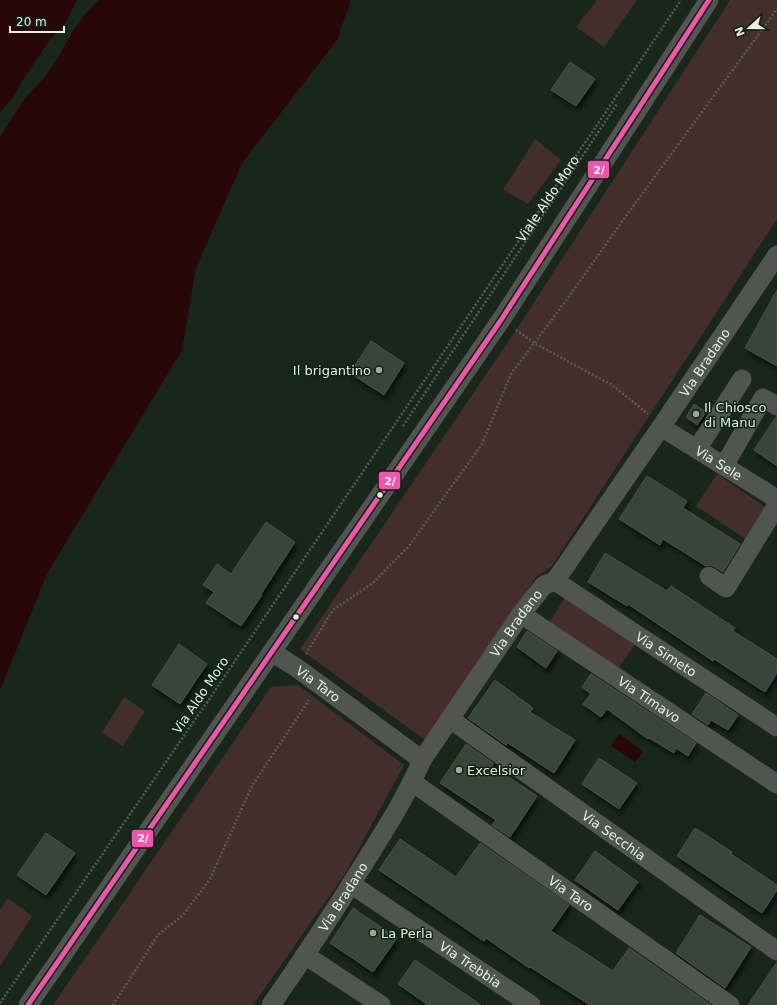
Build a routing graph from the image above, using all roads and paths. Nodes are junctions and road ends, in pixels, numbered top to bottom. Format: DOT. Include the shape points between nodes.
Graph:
graph roads {
  1 [pos="681,0"];
  2 [pos="709,0"];
  3 [pos="777,8"];
  4 [pos="777,255"];
  5 [pos="501,320"];
  6 [pos="534,343"];
  7 [pos="742,379"];
  8 [pos="414,396"];
  9 [pos="777,406"];
  10 [pos="661,427"];
  11 [pos="697,449"];
  12 [pos="724,466"];
  13 [pos="777,500"];
  14 [pos="777,505"];
  15 [pos="709,576"];
  16 [pos="555,581"];
  17 [pos="521,614"];
  18 [pos="272,652"];
  19 [pos="306,654"];
  20 [pos="312,696"];
  21 [pos="450,719"];
  22 [pos="777,727"];
  23 [pos="422,760"];
  24 [pos="412,782"];
  25 [pos="777,784"];
  26 [pos="352,884"];
  27 [pos="777,951"];
  28 [pos="305,955"];
  29 [pos="0,1003"];
  30 [pos="28,1005"];
  31 [pos="113,1005"];
  32 [pos="272,1005"];
  33 [pos="381,1005"];
  34 [pos="530,1005"];
  35 [pos="730,1005"];
  1 -- 8 [label="path, Viale Aldo Moro"];
  2 -- 5 [label="street"];
  3 -- 6 [label="path"];
  4 -- 10 [label="street, Via Bradano"];
  5 -- 6 [label="path"];
  5 -- 18 [label="street"];
  6 -- 10 [label="path" via="612,385"];
  6 -- 19 [label="path" via="511,374 482,444 409,546 373,583 333,610"];
  7 -- 11 [label="street"];
  8 -- 29 [label="path, Via Aldo Moro"];
  9 -- 12 [label="street" via="764,398"];
  10 -- 11 [label="street, Via Sele"];
  10 -- 16 [label="street, Via Bradano"];
  11 -- 12 [label="street, Via Sele"];
  12 -- 13 [label="street, Via Sele"];
  14 -- 15 [label="street" via="726,588"];
  16 -- 17 [label="street, Via Bradano" via="544,584"];
  16 -- 22 [label="street, Via Simeto"];
  17 -- 21 [label="street, Via Bradano"];
  17 -- 25 [label="street, Via Timavo"];
  18 -- 23 [label="street, Via Taro"];
  18 -- 30 [label="street"];
  20 -- 31 [label="path" via="252,786 210,880 183,915 158,935"];
  21 -- 23 [label="street, Via Bradano"];
  21 -- 27 [label="street, Via Secchia"];
  23 -- 24 [label="street, Via Bradano"];
  24 -- 26 [label="street, Via Bradano"];
  24 -- 35 [label="street, Via Taro"];
  26 -- 28 [label="street, Via Bradano"];
  26 -- 34 [label="street, Via Trebbia"];
  28 -- 32 [label="street, Via Bradano"];
  28 -- 33 [label="street"];
}
